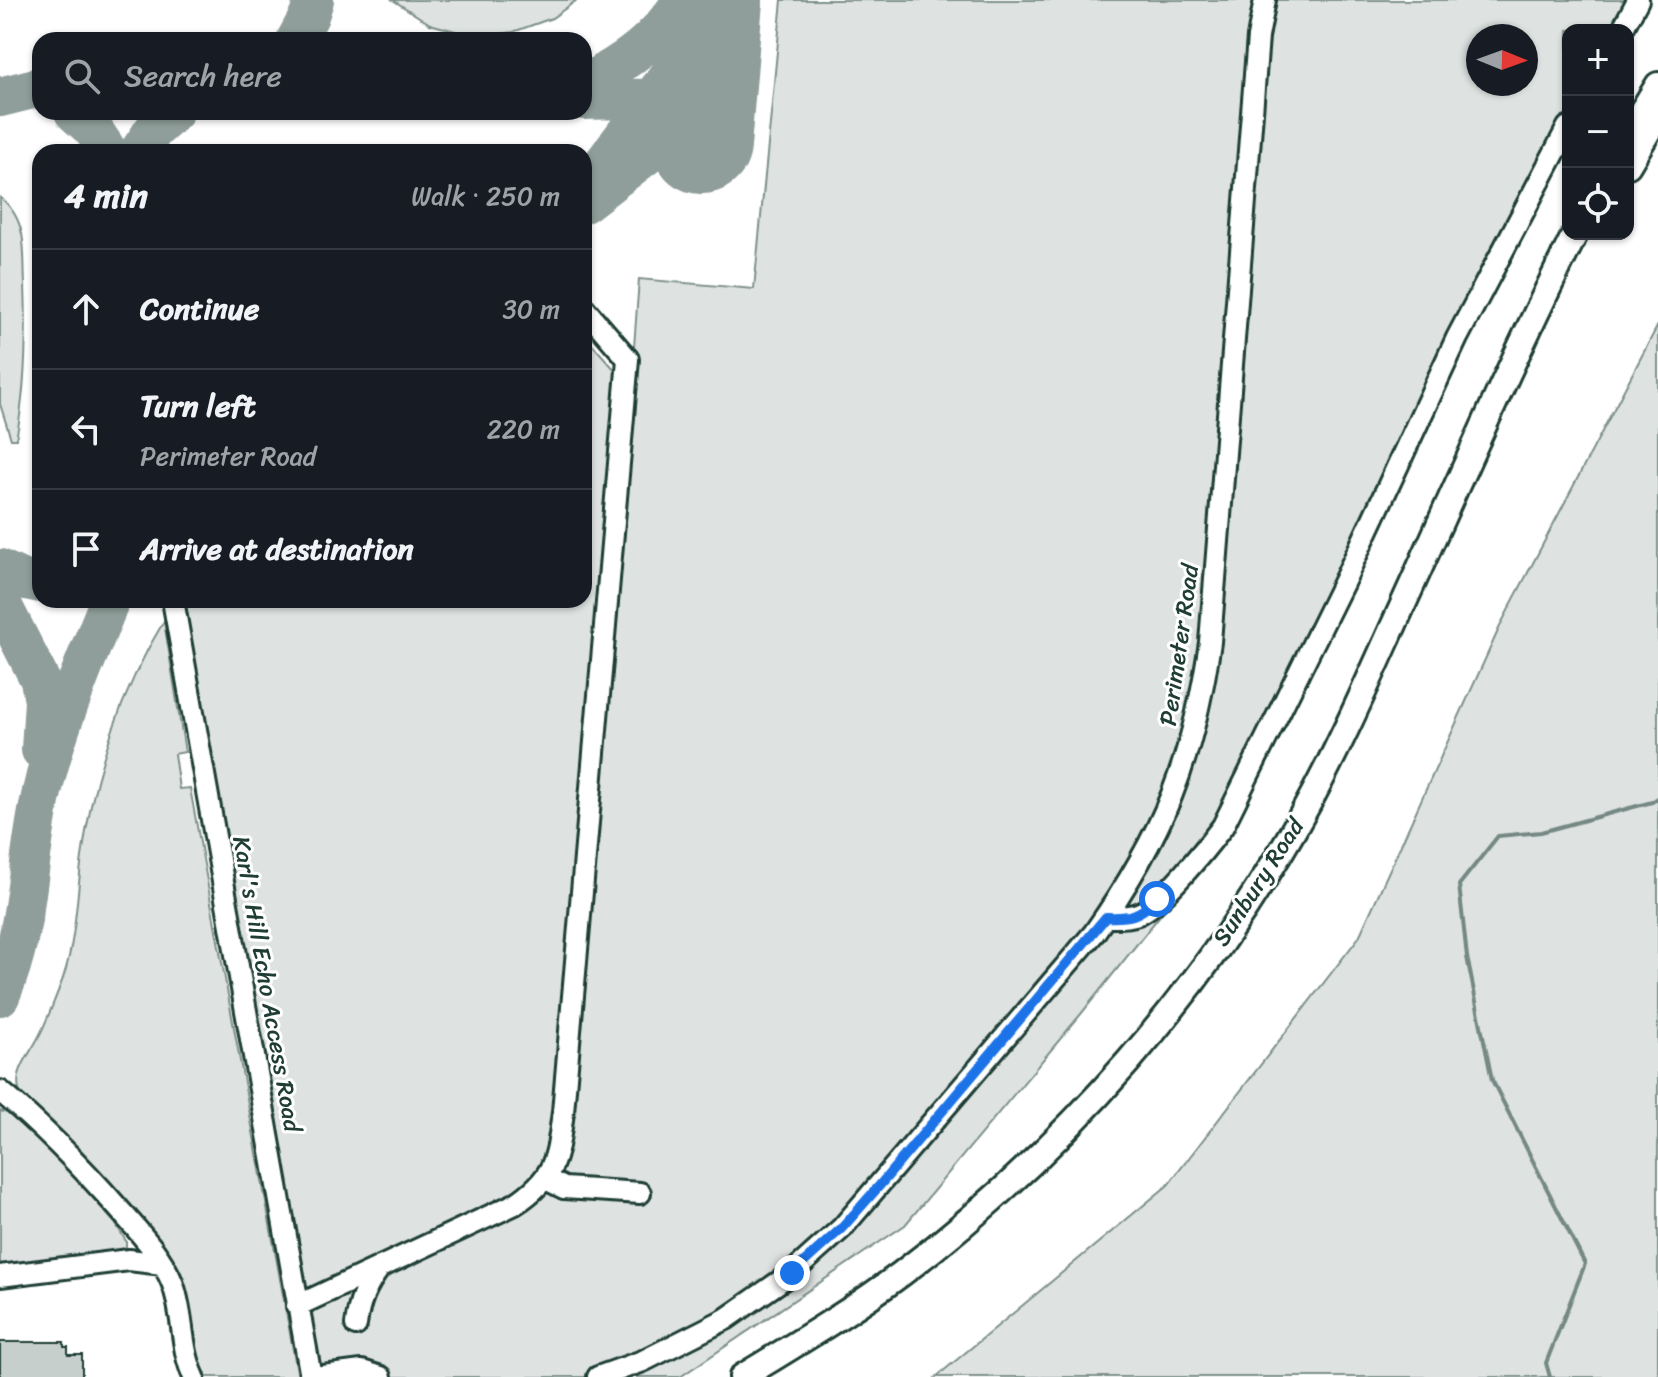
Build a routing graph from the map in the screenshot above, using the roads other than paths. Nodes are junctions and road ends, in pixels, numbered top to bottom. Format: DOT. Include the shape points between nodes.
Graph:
graph roads {
  1 [pos="1265,0"];
  2 [pos="1638,0"];
  3 [pos="1625,24"];
  4 [pos="1658,85"];
  5 [pos="1658,115"];
  6 [pos="1634,124"];
  7 [pos="1562,138"];
  8 [pos="1634,155"];
  9 [pos="1572,240"];
  10 [pos="1586,240"];
  11 [pos="592,317"];
  12 [pos="174,608"];
  13 [pos="1106,917"];
  14 [pos="0,1091"];
  15 [pos="546,1179"];
  16 [pos="640,1193"];
  17 [pos="163,1264"];
  18 [pos="380,1267"];
  19 [pos="0,1276"];
  20 [pos="297,1306"];
  21 [pos="356,1325"];
  22 [pos="194,1377"];
  23 [pos="313,1377"];
  24 [pos="381,1377"];
  25 [pos="598,1377"];
  26 [pos="742,1377"];
  27 [pos="768,1377"];
  1 -- 13 [label="lane, Perimeter Road" via="1204,688 1165,815"];
  2 -- 3 [label="lane"];
  4 -- 6 [label="main road"];
  5 -- 8 [label="main road"];
  7 -- 13 [label="lane" via="1457,338 1223,826 1196,861 1141,913"];
  9 -- 26 [label="main road, Sunbury Road" via="1308,803 1186,991 1066,1127 948,1237 847,1312"];
  10 -- 27 [label="main road, Sunbury Road" via="1337,776 1233,949 1150,1057 1036,1177 924,1272"];
  11 -- 15 [label="lane" via="628,359 563,1112 556,1161"];
  12 -- 20 [label="lane, Karl's Hill Echo Access Road"];
  13 -- 25 [label="lane, Perimeter Road" via="842,1228 792,1273 726,1319"];
  14 -- 17 [label="lane" via="57,1142"];
  15 -- 16 [label="lane" via="564,1188"];
  15 -- 18 [label="lane" via="515,1204"];
  17 -- 19 [label="lane" via="129,1260"];
  17 -- 22 [label="lane" via="177,1299"];
  18 -- 20 [label="lane"];
  18 -- 21 [label="lane" via="366,1285"];
  20 -- 23 [label="lane, Karl's Hill Echo Access Road"];
  23 -- 24 [label="lane" via="362,1371"];
}
